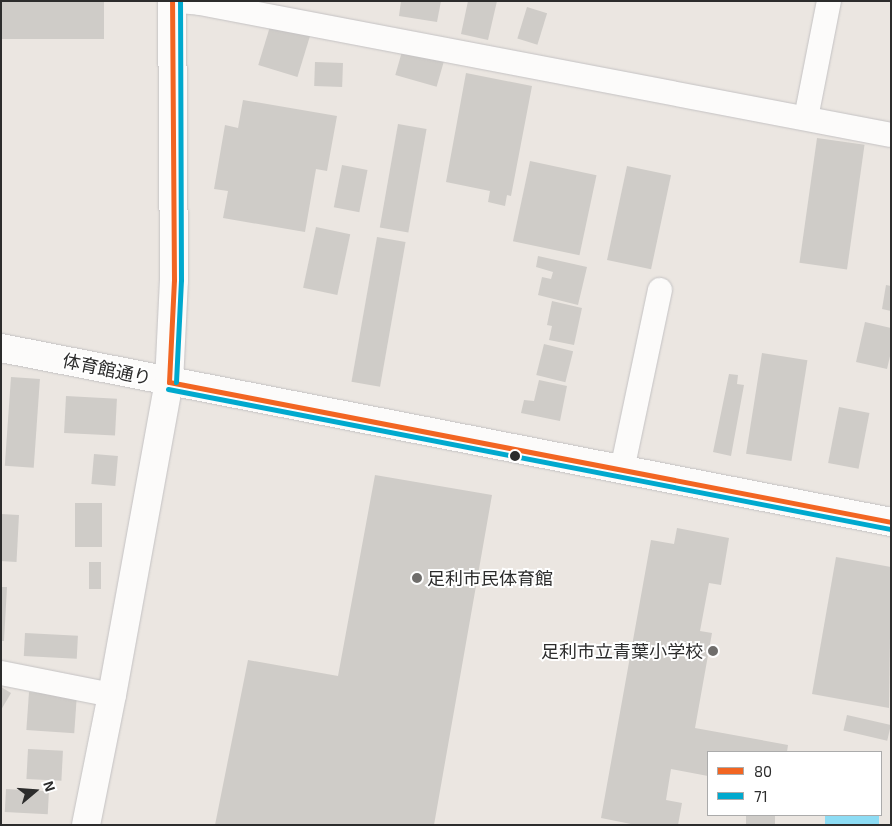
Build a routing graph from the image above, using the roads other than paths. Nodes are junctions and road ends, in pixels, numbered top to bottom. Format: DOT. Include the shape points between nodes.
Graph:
graph roads {
  1 [pos="172,1"];
  2 [pos="179,1"];
  3 [pos="829,1"];
  4 [pos="806,118"];
  5 [pos="891,135"];
  6 [pos="660,290"];
  7 [pos="1,348"];
  8 [pos="169,382"];
  9 [pos="622,470"];
  10 [pos="891,522"];
  11 [pos="1,673"];
  12 [pos="112,695"];
  13 [pos="86,825"];
  1 -- 8 [label="street" via="174,280"];
  2 -- 4 [label="street"];
  3 -- 4 [label="street"];
  4 -- 5 [label="street"];
  6 -- 9 [label="street"];
  7 -- 8 [label="street, 体育館通り"];
  8 -- 9 [label="street, 体育館通り"];
  8 -- 12 [label="street"];
  9 -- 10 [label="street, 体育館通り"];
  11 -- 12 [label="street"];
  12 -- 13 [label="street"];
}
